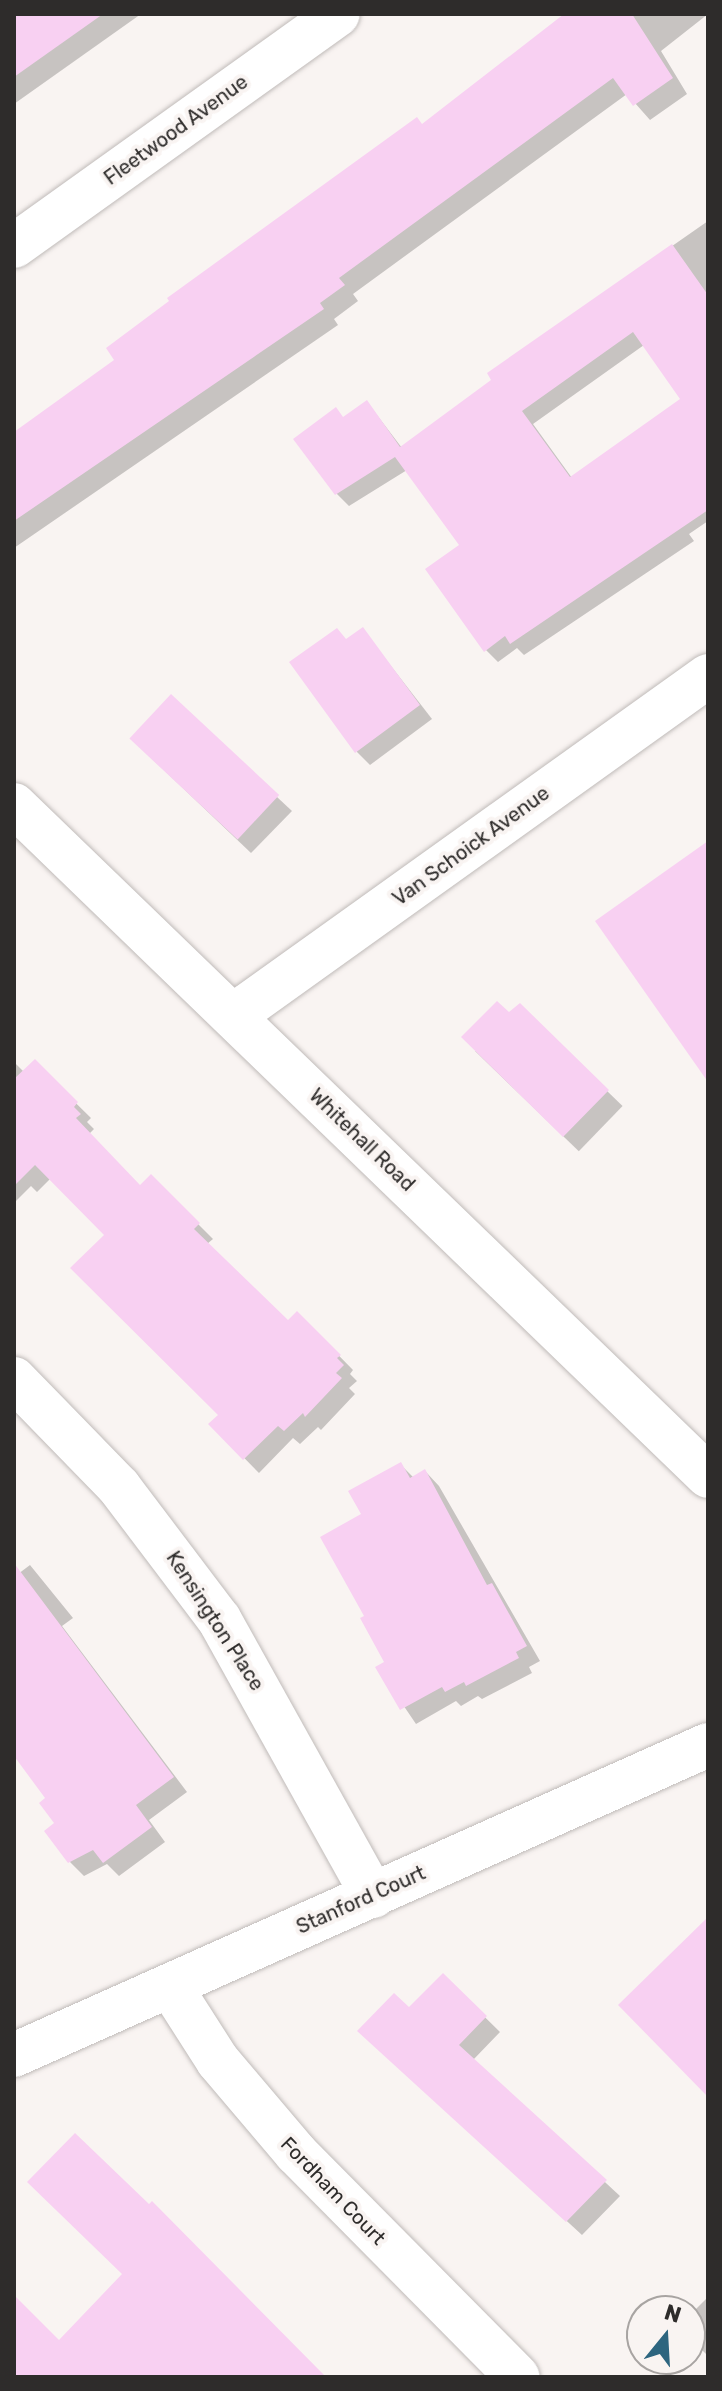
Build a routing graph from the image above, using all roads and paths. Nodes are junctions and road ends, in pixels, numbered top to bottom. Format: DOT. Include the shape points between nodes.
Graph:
graph roads {
  1 [pos="338,14"];
  2 [pos="14,246"];
  3 [pos="708,676"];
  4 [pos="14,805"];
  5 [pos="233,1016"];
  6 [pos="14,1379"];
  7 [pos="708,1476"];
  8 [pos="708,1745"];
  9 [pos="373,1896"];
  10 [pos="170,1986"];
  11 [pos="14,2055"];
  12 [pos="518,2377"];
  1 -- 2 [label="street, Fleetwood Avenue"];
  3 -- 5 [label="street, Van Schoick Avenue"];
  4 -- 5 [label="street, Whitehall Road"];
  5 -- 7 [label="street, Whitehall Road"];
  6 -- 9 [label="street, Kensington Place" via="119,1487 211,1608"];
  8 -- 9 [label="street, Stanford Court"];
  9 -- 10 [label="street, Stanford Court"];
  10 -- 11 [label="street, Stanford Court"];
  10 -- 12 [label="street, Fordham Court" via="218,2061 296,2153"];
}
